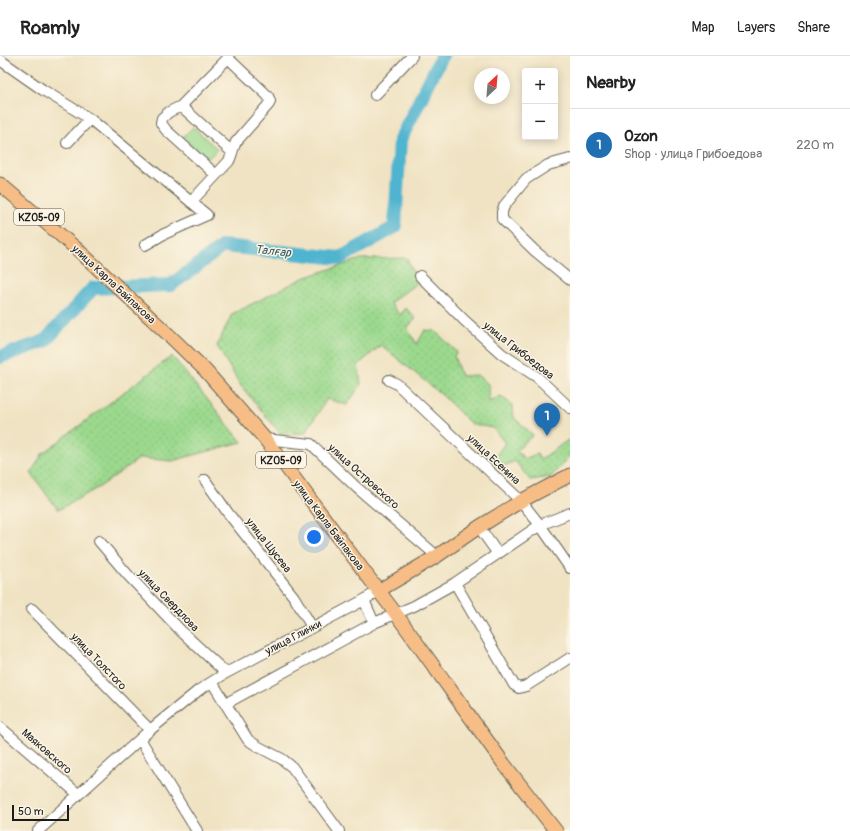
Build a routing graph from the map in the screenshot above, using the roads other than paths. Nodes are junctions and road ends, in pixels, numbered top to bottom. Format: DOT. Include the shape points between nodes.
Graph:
graph roads {
  1 [pos="412,56"];
  2 [pos="228,57"];
  3 [pos="0,60"];
  4 [pos="375,95"];
  5 [pos="181,106"];
  6 [pos="90,119"];
  7 [pos="67,143"];
  8 [pos="232,152"];
  9 [pos="570,159"];
  10 [pos="216,175"];
  11 [pos="0,184"];
  12 [pos="191,202"];
  13 [pos="145,245"];
  14 [pos="420,276"];
  15 [pos="570,280"];
  16 [pos="389,380"];
  17 [pos="570,408"];
  18 [pos="265,439"];
  19 [pos="570,475"];
  20 [pos="205,480"];
  21 [pos="521,501"];
  22 [pos="570,513"];
  23 [pos="540,525"];
  24 [pos="480,527"];
  25 [pos="99,541"];
  26 [pos="498,554"];
  27 [pos="437,556"];
  28 [pos="570,568"];
  29 [pos="455,583"];
  30 [pos="378,591"];
  31 [pos="364,600"];
  32 [pos="32,609"];
  33 [pos="396,614"];
  34 [pos="374,623"];
  35 [pos="312,627"];
  36 [pos="570,658"];
  37 [pos="226,673"];
  38 [pos="212,682"];
  39 [pos="225,704"];
  40 [pos="0,727"];
  41 [pos="150,730"];
  42 [pos="140,739"];
  43 [pos="78,794"];
  44 [pos="38,831"];
  45 [pos="197,831"];
  46 [pos="339,831"];
  47 [pos="556,831"];
  1 -- 4 [label="street"];
  2 -- 5 [label="street"];
  2 -- 8 [label="street" via="270,99 236,142"];
  3 -- 6 [label="street"];
  5 -- 8 [label="street"];
  5 -- 10 [label="street" via="169,112 162,118 161,123"];
  6 -- 7 [label="street"];
  6 -- 12 [label="street"];
  8 -- 10 [label="street" via="229,161"];
  9 -- 15 [label="street" via="548,164 526,179 502,212 502,219"];
  10 -- 12 [label="street"];
  11 -- 18 [label="main road, улица Карла Байпакова / KZ05-09" via="78,250 172,337 204,369"];
  12 -- 13 [label="street" via="207,215"];
  14 -- 17 [label="street, улица Грибоедова" via="497,350 537,377"];
  16 -- 21 [label="street, улица Есенина" via="397,384"];
  18 -- 27 [label="street, улица Островского" via="311,444 356,487"];
  18 -- 30 [label="main road, улица Карла Байпакова / KZ05-09"];
  19 -- 21 [label="main road, улица Глинки"];
  20 -- 35 [label="street, улица Щусева" via="294,597"];
  21 -- 23 [label="street, улица Есенина"];
  21 -- 24 [label="main road, улица Глинки"];
  22 -- 23 [label="street"];
  23 -- 26 [label="street"];
  23 -- 28 [label="street, улица Есенина"];
  24 -- 26 [label="street"];
  24 -- 27 [label="main road, улица Глинки"];
  25 -- 37 [label="street, улица Свердлова" via="182,632"];
  26 -- 29 [label="street"];
  27 -- 30 [label="main road, улица Глинки"];
  29 -- 33 [label="street"];
  29 -- 36 [label="street" via="514,685 519,688 526,686"];
  30 -- 31 [label="street, улица Глинки"];
  30 -- 33 [label="main road, улица Карла Байпакова / KZ05-09"];
  31 -- 34 [label="street"];
  31 -- 35 [label="street, улица Глинки"];
  32 -- 41 [label="street, улица Толстого"];
  33 -- 34 [label="street"];
  33 -- 47 [label="main road, улица Карла Байпакова / KZ05-09" via="504,764"];
  34 -- 39 [label="street"];
  35 -- 37 [label="street, улица Глинки"];
  37 -- 38 [label="street, улица Глинки"];
  38 -- 39 [label="street"];
  38 -- 41 [label="street, улица Глинки"];
  39 -- 46 [label="street" via="248,740 292,767"];
  40 -- 43 [label="street, Маяковского"];
  41 -- 42 [label="street, улица Глинки"];
  42 -- 43 [label="street, улица Глинки"];
  42 -- 45 [label="street"];
  43 -- 44 [label="street, улица Глинки"];
}
